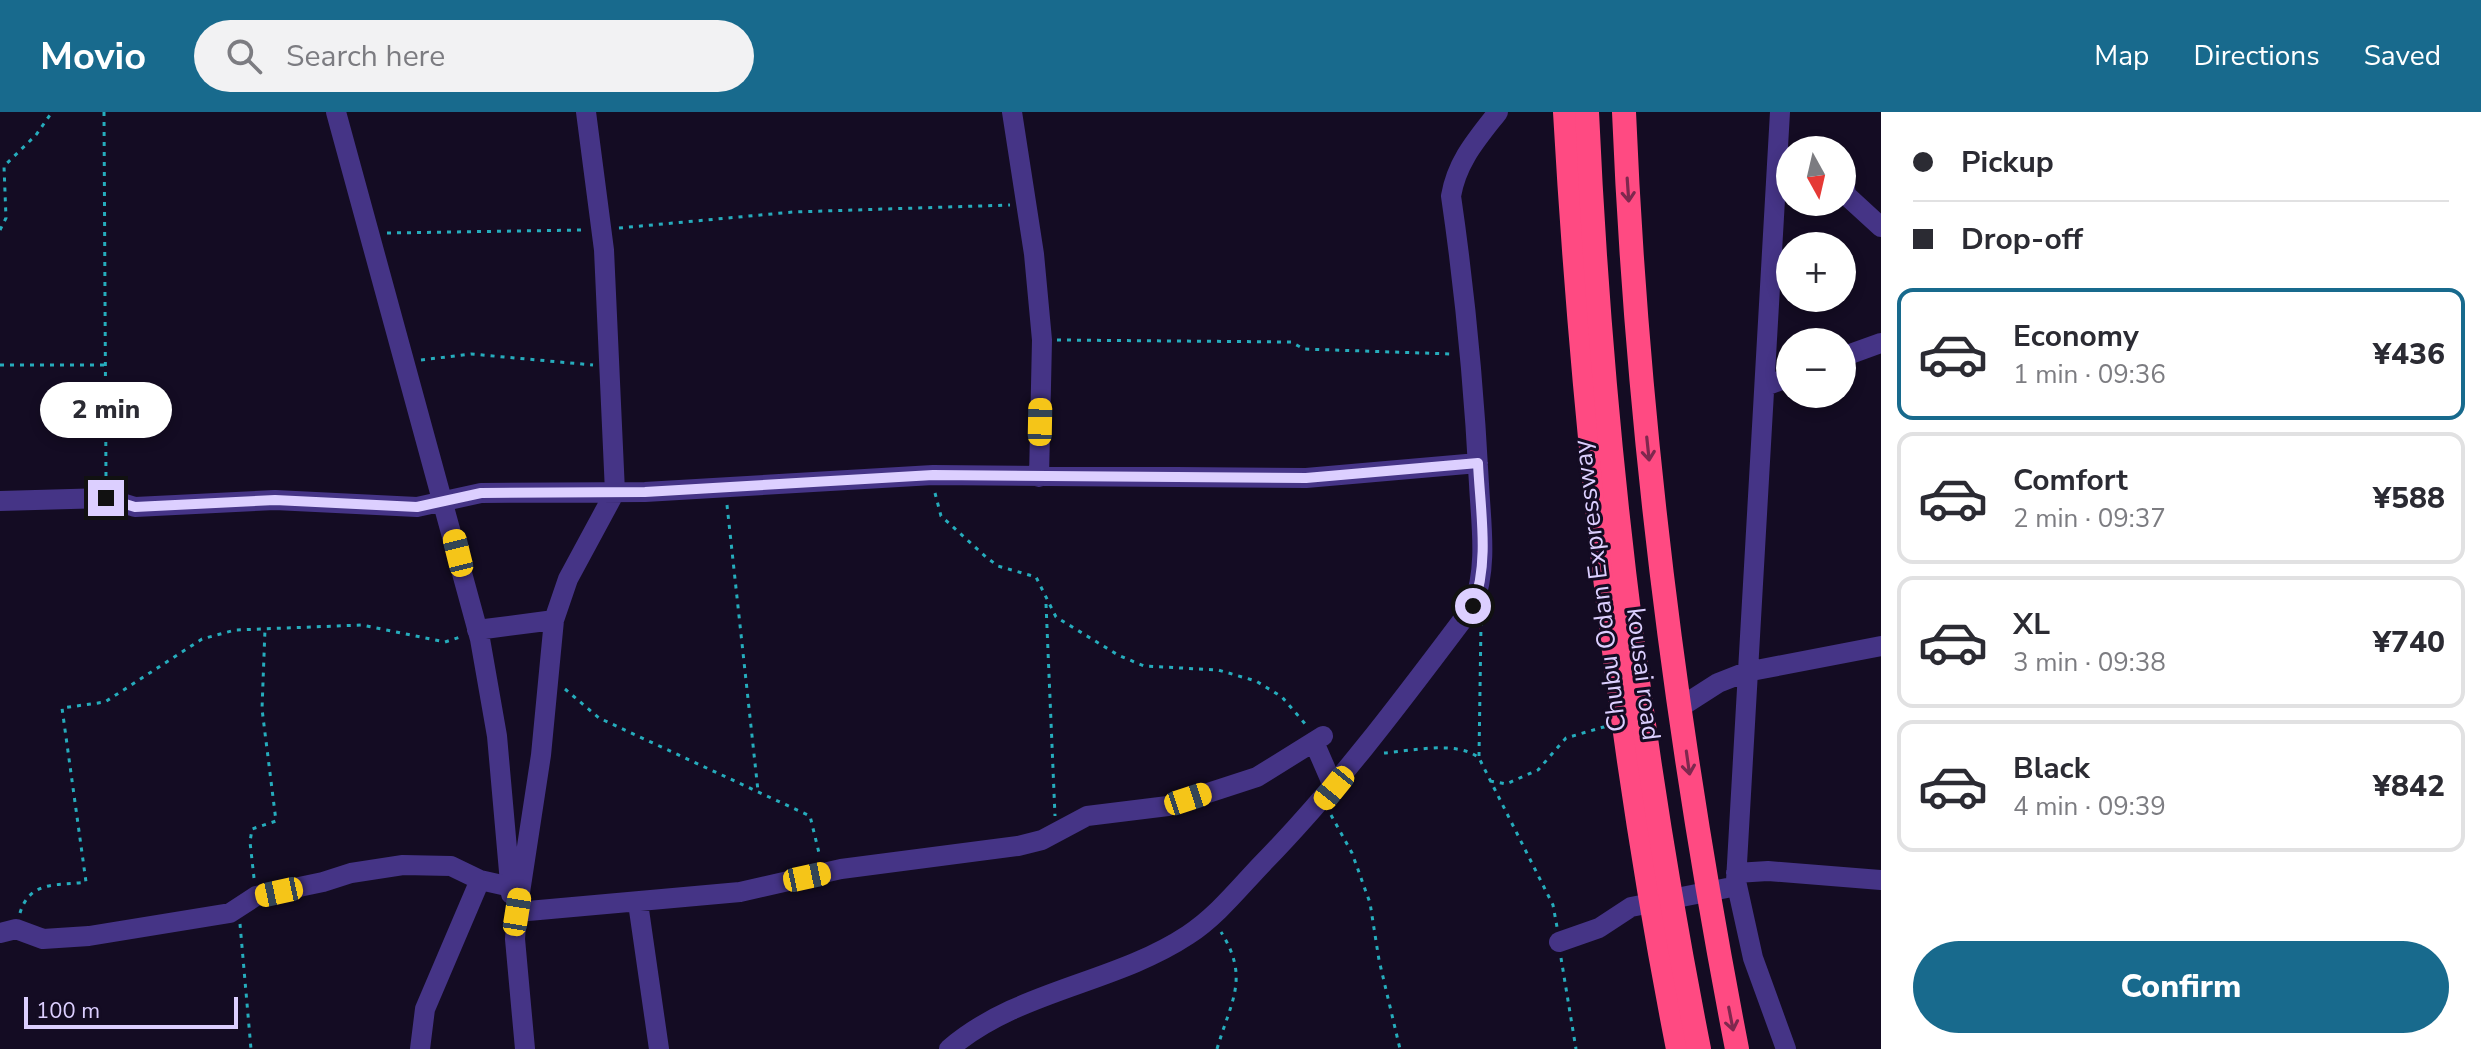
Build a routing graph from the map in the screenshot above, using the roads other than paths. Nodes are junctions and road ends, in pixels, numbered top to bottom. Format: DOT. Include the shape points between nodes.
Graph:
graph roads {
  1 [pos="336,112"];
  2 [pos="586,112"];
  3 [pos="1012,112"];
  4 [pos="1498,112"];
  5 [pos="1565,112"];
  6 [pos="1576,112"];
  7 [pos="1587,112"];
  8 [pos="1624,112"];
  9 [pos="1780,112"];
  10 [pos="1782,136"];
  11 [pos="1856,204"];
  12 [pos="1779,216"];
  13 [pos="1881,227"];
  14 [pos="1881,343"];
  15 [pos="1856,352"];
  16 [pos="1776,382"];
  17 [pos="1765,386"];
  18 [pos="1478,463"];
  19 [pos="1039,477"];
  20 [pos="615,492"];
  21 [pos="0,501"];
  22 [pos="444,502"];
  23 [pos="554,620"];
  24 [pos="477,630"];
  25 [pos="1881,646"];
  26 [pos="1746,672"];
  27 [pos="1679,708"];
  28 [pos="1328,795"];
  29 [pos="480,880"];
  30 [pos="1736,880"];
  31 [pos="1881,880"];
  32 [pos="515,888"];
  33 [pos="1707,893"];
  34 [pos="1650,902"];
  35 [pos="638,903"];
  36 [pos="517,912"];
  37 [pos="8,931"];
  38 [pos="515,939"];
  39 [pos="1559,942"];
  40 [pos="420,1049"];
  41 [pos="525,1049"];
  42 [pos="659,1049"];
  43 [pos="949,1049"];
  44 [pos="1678,1049"];
  45 [pos="1687,1049"];
  46 [pos="1699,1049"];
  47 [pos="1737,1049"];
  48 [pos="1786,1049"];
  1 -- 22 [label="street"];
  2 -- 20 [label="street" via="601,230"];
  3 -- 19 [label="street" via="1042,340"];
  4 -- 18 [label="street" via="1467,151 1451,196"];
  5 -- 34 [label="highway, kousai road" via="1576,299 1621,723"];
  6 -- 45 [label="highway, Chubu Odan Expressway" via="1590,355 1612,567 1634,748"];
  7 -- 46 [label="highway, Chubu Odan Expressway, bridge" via="1601,355 1622,551 1646,746"];
  8 -- 27 [label="highway, kousai road, one-way" via="1645,413"];
  9 -- 10 [label="street"];
  11 -- 13 [label="street"];
  12 -- 17 [label="street"];
  14 -- 15 [label="street"];
  16 -- 17 [label="street"];
  17 -- 26 [label="street"];
  18 -- 19 [label="street" via="1306,478"];
  18 -- 28 [label="street" via="1480,588 1473,606"];
  19 -- 20 [label="street" via="933,475"];
  20 -- 22 [label="street" via="481,493"];
  20 -- 23 [label="street" via="568,579"];
  21 -- 22 [label="street" via="106,498 135,507 275,500 417,507"];
  22 -- 24 [label="street"];
  23 -- 24 [label="street"];
  23 -- 32 [label="street" via="550,676"];
  24 -- 32 [label="street" via="497,736"];
  25 -- 26 [label="street"];
  26 -- 27 [label="street"];
  26 -- 30 [label="street"];
  27 -- 33 [label="highway, kousai road, one-way"];
  28 -- 35 [label="street" via="1319,739 1257,777 1168,806 1087,816 1042,840 1018,846 824,873 740,892"];
  28 -- 43 [label="street" via="1187,936 1001,1013"];
  29 -- 32 [label="street"];
  29 -- 37 [label="street" via="451,866 403,865 256,896 235,910 89,936 43,939"];
  29 -- 40 [label="street" via="425,1009"];
  30 -- 31 [label="street" via="1768,871"];
  30 -- 33 [label="street"];
  30 -- 48 [label="street" via="1753,958"];
  32 -- 36 [label="street"];
  32 -- 38 [label="street"];
  33 -- 34 [label="street"];
  33 -- 47 [label="highway, kousai road, one-way"];
  34 -- 39 [label="street"];
  34 -- 44 [label="highway, kousai road"];
  35 -- 36 [label="street"];
  35 -- 42 [label="street"];
  36 -- 38 [label="street"];
  38 -- 41 [label="street"];
}
